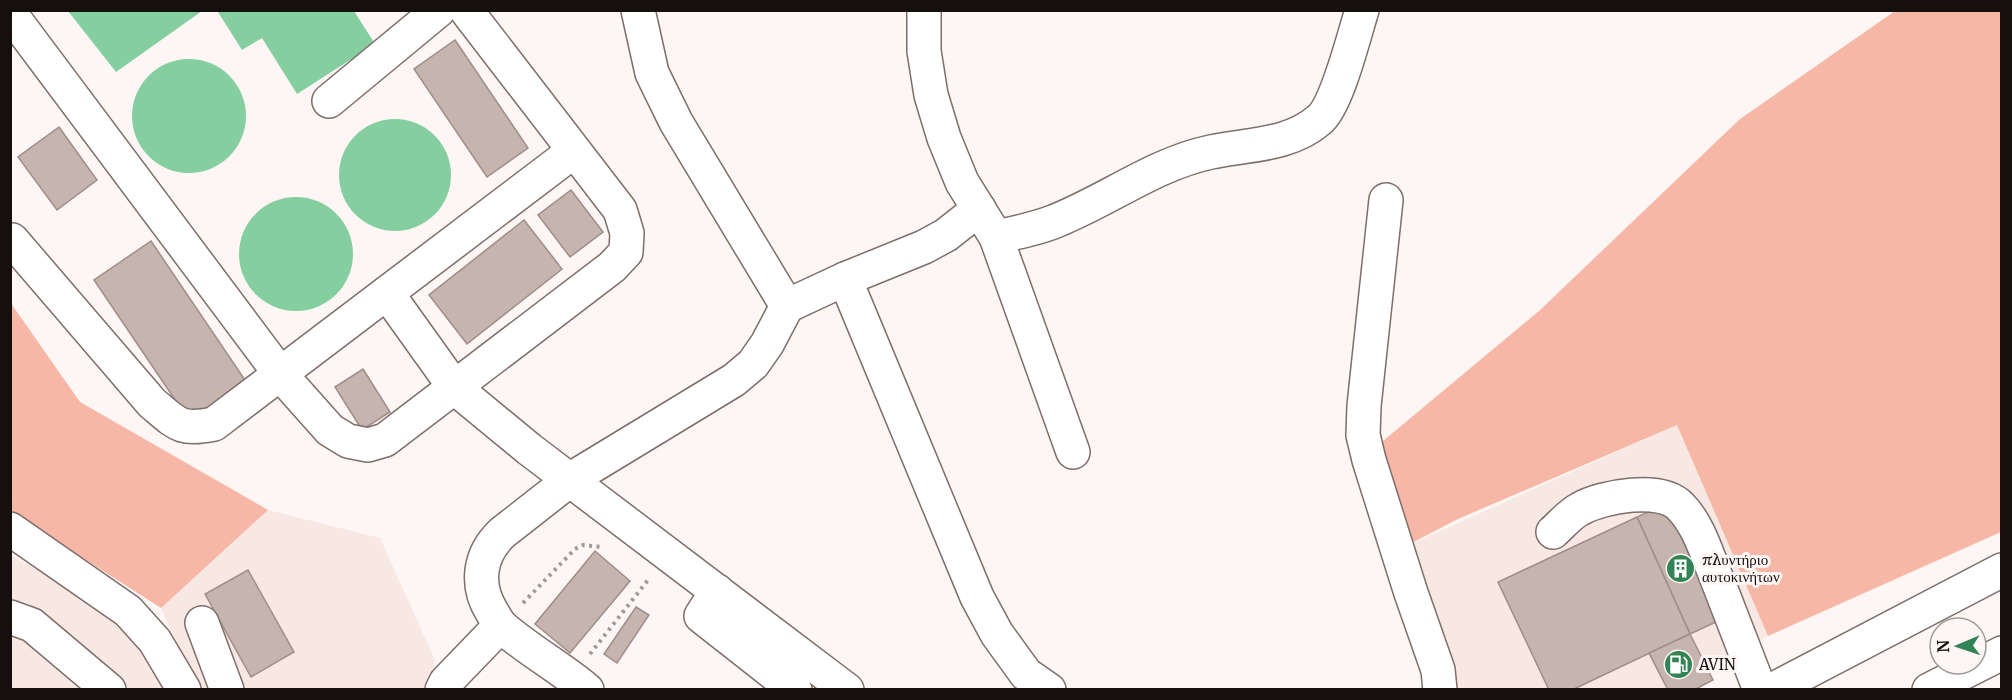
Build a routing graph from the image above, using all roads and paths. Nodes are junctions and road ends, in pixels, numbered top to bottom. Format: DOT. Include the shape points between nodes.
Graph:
graph roads {
  1 [pos="439,10"];
  2 [pos="466,10"];
  3 [pos="638,10"];
  4 [pos="924,10"];
  5 [pos="1362,10"];
  6 [pos="10,13"];
  7 [pos="328,101"];
  8 [pos="574,151"];
  9 [pos="1386,200"];
  10 [pos="979,209"];
  11 [pos="996,237"];
  12 [pos="12,240"];
  13 [pos="845,279"];
  14 [pos="387,293"];
  15 [pos="787,306"];
  16 [pos="281,375"];
  17 [pos="455,388"];
  18 [pos="1073,452"];
  19 [pos="571,479"];
  20 [pos="10,529"];
  21 [pos="1553,532"];
  22 [pos="606,548"];
  23 [pos="2001,570"];
  24 [pos="641,572"];
  25 [pos="717,591"];
  26 [pos="10,617"];
  27 [pos="202,623"];
  28 [pos="500,626"];
  29 [pos="2001,653"];
  30 [pos="580,683"];
  31 [pos="109,690"];
  32 [pos="184,690"];
  33 [pos="227,690"];
  34 [pos="442,690"];
  35 [pos="795,690"];
  36 [pos="847,690"];
  37 [pos="1049,690"];
  38 [pos="1440,690"];
  39 [pos="1760,690"];
  40 [pos="1772,690"];
  41 [pos="1929,690"];
  1 -- 7 [label="main road"];
  2 -- 8 [label="main road"];
  3 -- 15 [label="main road" via="652,73 676,122"];
  4 -- 10 [label="main road" via="924,51 931,94 962,182"];
  5 -- 11 [label="main road" via="1331,103 1321,119 1305,130 1280,141 1182,160 1054,222"];
  6 -- 16 [label="main road"];
  8 -- 14 [label="main road"];
  8 -- 17 [label="main road" via="620,210 627,233 626,252 612,267"];
  9 -- 38 [label="main road" via="1363,435 1438,670"];
  10 -- 11 [label="main road"];
  10 -- 13 [label="main road" via="924,247"];
  11 -- 18 [label="main road"];
  12 -- 16 [label="main road" via="152,403 176,423 194,428 214,424"];
  13 -- 15 [label="main road"];
  13 -- 37 [label="main road" via="977,597 1026,675"];
  14 -- 16 [label="main road"];
  14 -- 17 [label="main road"];
  15 -- 19 [label="main road" via="753,364 734,380"];
  16 -- 17 [label="main road" via="330,430 348,441 368,446 385,440"];
  17 -- 19 [label="main road"];
  19 -- 25 [label="main road"];
  19 -- 28 [label="main road" via="502,532 486,553 481,570 482,591"];
  20 -- 32 [label="main road" via="128,611 155,641"];
  21 -- 39 [label="main road" via="1580,509 1606,500 1644,494 1661,496 1681,506 1703,545"];
  22 -- 28 [label="path" via="582,545 575,549"];
  23 -- 40 [label="main road"];
  24 -- 30 [label="path" via="650,578"];
  25 -- 35 [label="main road" via="701,616"];
  25 -- 36 [label="main road"];
  26 -- 31 [label="main road" via="32,625"];
  27 -- 33 [label="main road"];
  28 -- 30 [label="main road"];
  28 -- 34 [label="main road"];
  29 -- 41 [label="main road"];
}
